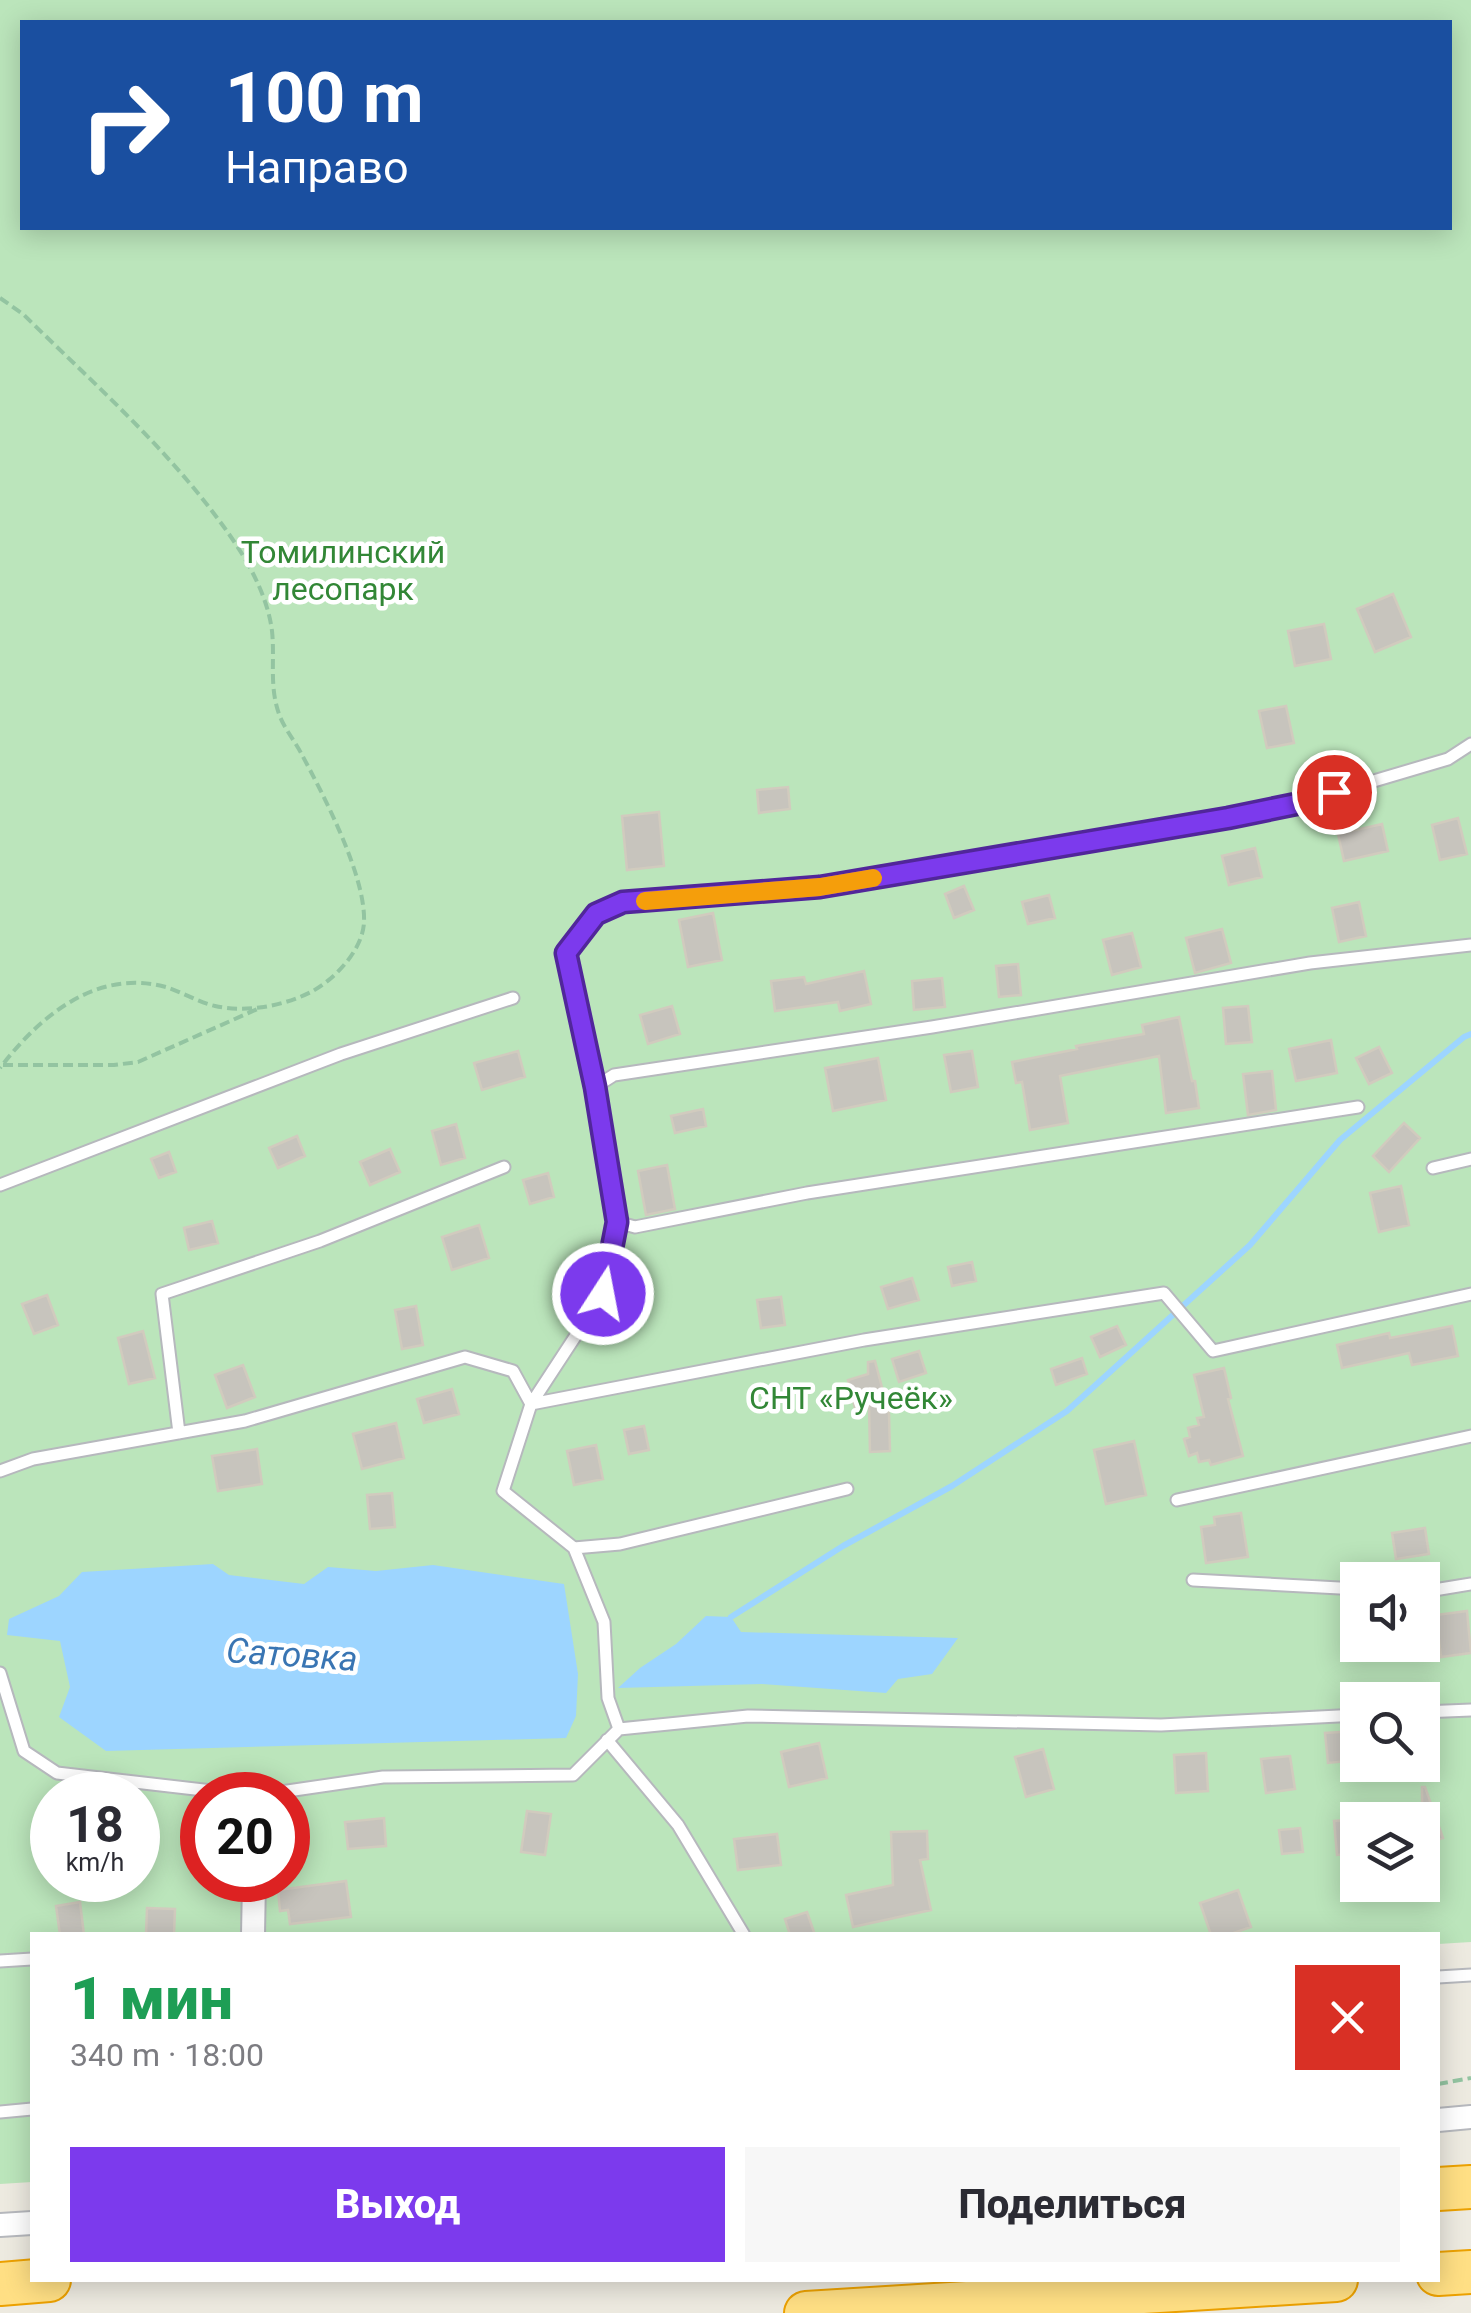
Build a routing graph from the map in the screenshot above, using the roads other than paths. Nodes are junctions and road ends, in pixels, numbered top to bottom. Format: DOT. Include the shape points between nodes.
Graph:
graph roads {
  1 [pos="1471,744"];
  2 [pos="1471,944"];
  3 [pos="514,998"];
  4 [pos="595,1087"];
  5 [pos="1358,1107"];
  6 [pos="1471,1159"];
  7 [pos="504,1168"];
  8 [pos="1434,1168"];
  9 [pos="0,1185"];
  10 [pos="617,1222"];
  11 [pos="1471,1294"];
  12 [pos="531,1404"];
  13 [pos="179,1433"];
  14 [pos="1471,1436"];
  15 [pos="0,1471"];
  16 [pos="847,1489"];
  17 [pos="1176,1500"];
  18 [pos="574,1548"];
  19 [pos="1193,1580"];
  20 [pos="1471,1584"];
  21 [pos="1340,1588"];
  22 [pos="1440,1589"];
  23 [pos="0,1673"];
  24 [pos="1471,1710"];
  25 [pos="1440,1711"];
  26 [pos="1340,1717"];
  27 [pos="619,1729"];
  28 [pos="607,1740"];
  29 [pos="180,1787"];
  30 [pos="310,1788"];
  31 [pos="254,1902"];
  32 [pos="253,1932"];
  33 [pos="742,1932"];
  34 [pos="30,1958"];
  35 [pos="0,1960"];
  36 [pos="1471,1975"];
  37 [pos="1440,1977"];
  38 [pos="30,2109"];
  39 [pos="0,2112"];
  40 [pos="1471,2117"];
  41 [pos="1440,2120"];
  42 [pos="1471,2187"];
  43 [pos="1440,2189"];
  44 [pos="30,2223"];
  45 [pos="0,2226"];
  46 [pos="1471,2272"];
  47 [pos="1440,2274"];
  48 [pos="30,2282"];
  49 [pos="1304,2282"];
  50 [pos="0,2284"];
  51 [pos="806,2313"];
  1 -- 4 [label="lane" via="1448,758 1228,818 820,887 623,902 596,914 566,953"];
  2 -- 4 [label="lane" via="1310,963 614,1075"];
  3 -- 9 [label="lane" via="340,1054"];
  4 -- 10 [label="lane"];
  5 -- 10 [label="lane" via="634,1226"];
  6 -- 8 [label="lane"];
  7 -- 13 [label="lane" via="162,1294"];
  10 -- 12 [label="lane" via="603,1294"];
  11 -- 12 [label="lane" via="1213,1351 1164,1293 864,1340"];
  12 -- 13 [label="lane" via="513,1371 465,1356 245,1421"];
  12 -- 18 [label="lane" via="502,1491"];
  13 -- 15 [label="lane"];
  14 -- 17 [label="lane"];
  16 -- 18 [label="lane" via="620,1544"];
  18 -- 27 [label="lane" via="604,1622 608,1698"];
  19 -- 21 [label="lane"];
  20 -- 22 [label="lane"];
  23 -- 29 [label="lane" via="24,1751 57,1773"];
  24 -- 25 [label="lane"];
  26 -- 27 [label="lane" via="1161,1725 748,1716"];
  27 -- 28 [label="lane"];
  28 -- 30 [label="lane" via="572,1775 383,1778"];
  28 -- 33 [label="lane" via="678,1825"];
  31 -- 32 [label="street"];
  34 -- 35 [label="lane"];
  36 -- 37 [label="lane"];
  38 -- 39 [label="lane"];
  40 -- 41 [label="street"];
  42 -- 43 [label="highway"];
  44 -- 45 [label="street"];
  46 -- 47 [label="highway"];
  48 -- 50 [label="highway"];
  49 -- 51 [label="highway"];
}
